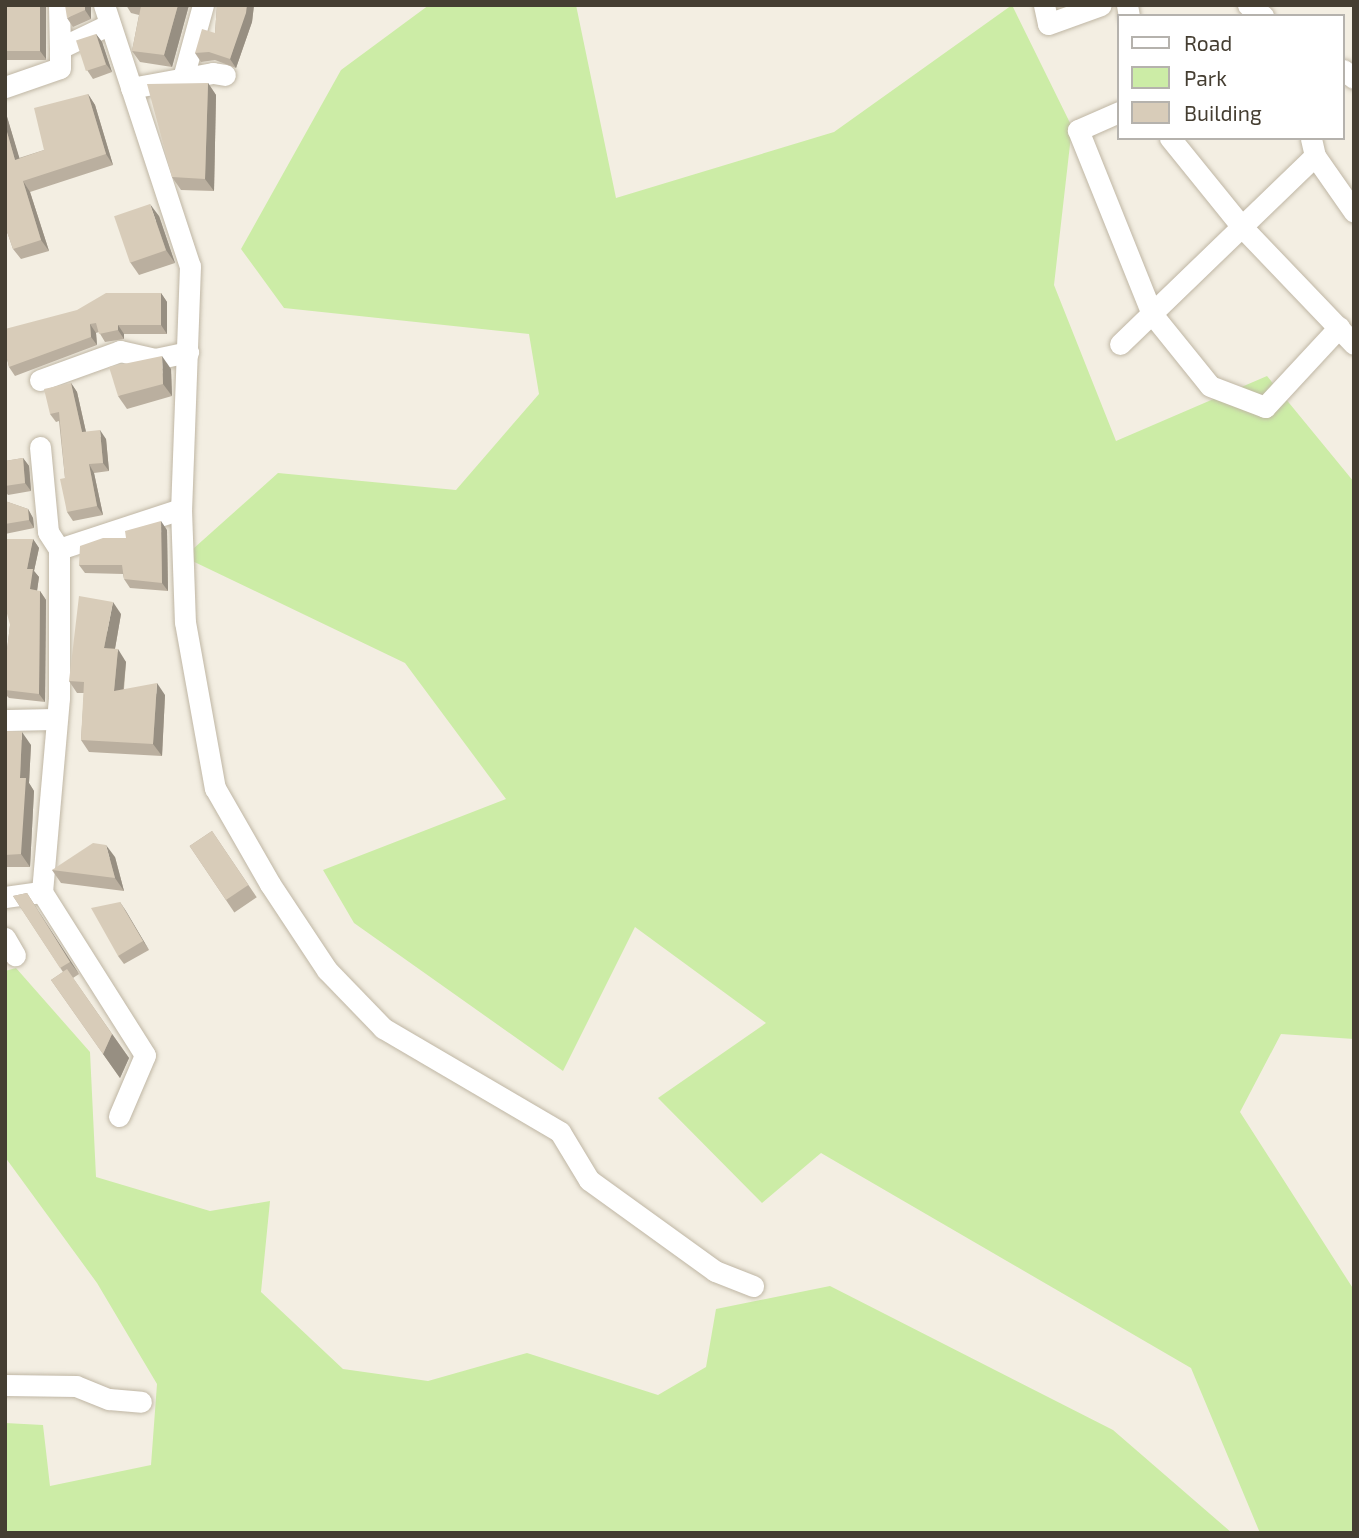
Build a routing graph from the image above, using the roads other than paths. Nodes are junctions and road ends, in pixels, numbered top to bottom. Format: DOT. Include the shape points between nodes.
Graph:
graph roads {
  1 [pos="59,5"];
  2 [pos="203,5"];
  3 [pos="1044,5"];
  4 [pos="1101,5"];
  5 [pos="107,15"];
  6 [pos="60,48"];
  7 [pos="225,75"];
  8 [pos="183,78"];
  9 [pos="5,87"];
  10 [pos="131,88"];
  11 [pos="1118,111"];
  12 [pos="1172,140"];
  13 [pos="1313,147"];
  14 [pos="1354,212"];
  15 [pos="1242,227"];
  16 [pos="1152,313"];
  17 [pos="1339,327"];
  18 [pos="1120,344"];
  19 [pos="1354,344"];
  20 [pos="188,352"];
  21 [pos="40,380"];
  22 [pos="40,447"];
  23 [pos="181,509"];
  24 [pos="59,549"];
  25 [pos="56,719"];
  26 [pos="5,720"];
  27 [pos="42,892"];
  28 [pos="5,897"];
  29 [pos="119,1116"];
  30 [pos="753,1286"];
  31 [pos="5,1385"];
  32 [pos="141,1402"];
  1 -- 6 [label="street"];
  2 -- 8 [label="street"];
  3 -- 4 [label="street" via="1048,24"];
  5 -- 6 [label="street"];
  5 -- 10 [label="street"];
  6 -- 9 [label="street" via="60,68"];
  7 -- 8 [label="street"];
  8 -- 10 [label="street"];
  10 -- 20 [label="street" via="190,266"];
  11 -- 16 [label="street" via="1078,130"];
  12 -- 15 [label="street"];
  13 -- 14 [label="street"];
  13 -- 15 [label="street"];
  15 -- 16 [label="street"];
  15 -- 17 [label="street"];
  16 -- 17 [label="street" via="1210,386 1265,407"];
  16 -- 18 [label="street"];
  17 -- 19 [label="street"];
  20 -- 21 [label="street" via="155,359 120,351"];
  20 -- 23 [label="street"];
  22 -- 24 [label="street" via="47,532"];
  23 -- 24 [label="street"];
  23 -- 30 [label="street" via="185,622 215,788 327,970 383,1028 561,1132 589,1180 715,1271"];
  24 -- 25 [label="street"];
  25 -- 26 [label="street"];
  25 -- 27 [label="street"];
  27 -- 28 [label="street"];
  27 -- 29 [label="street" via="145,1055"];
  31 -- 32 [label="street" via="76,1386 109,1399"];
}
